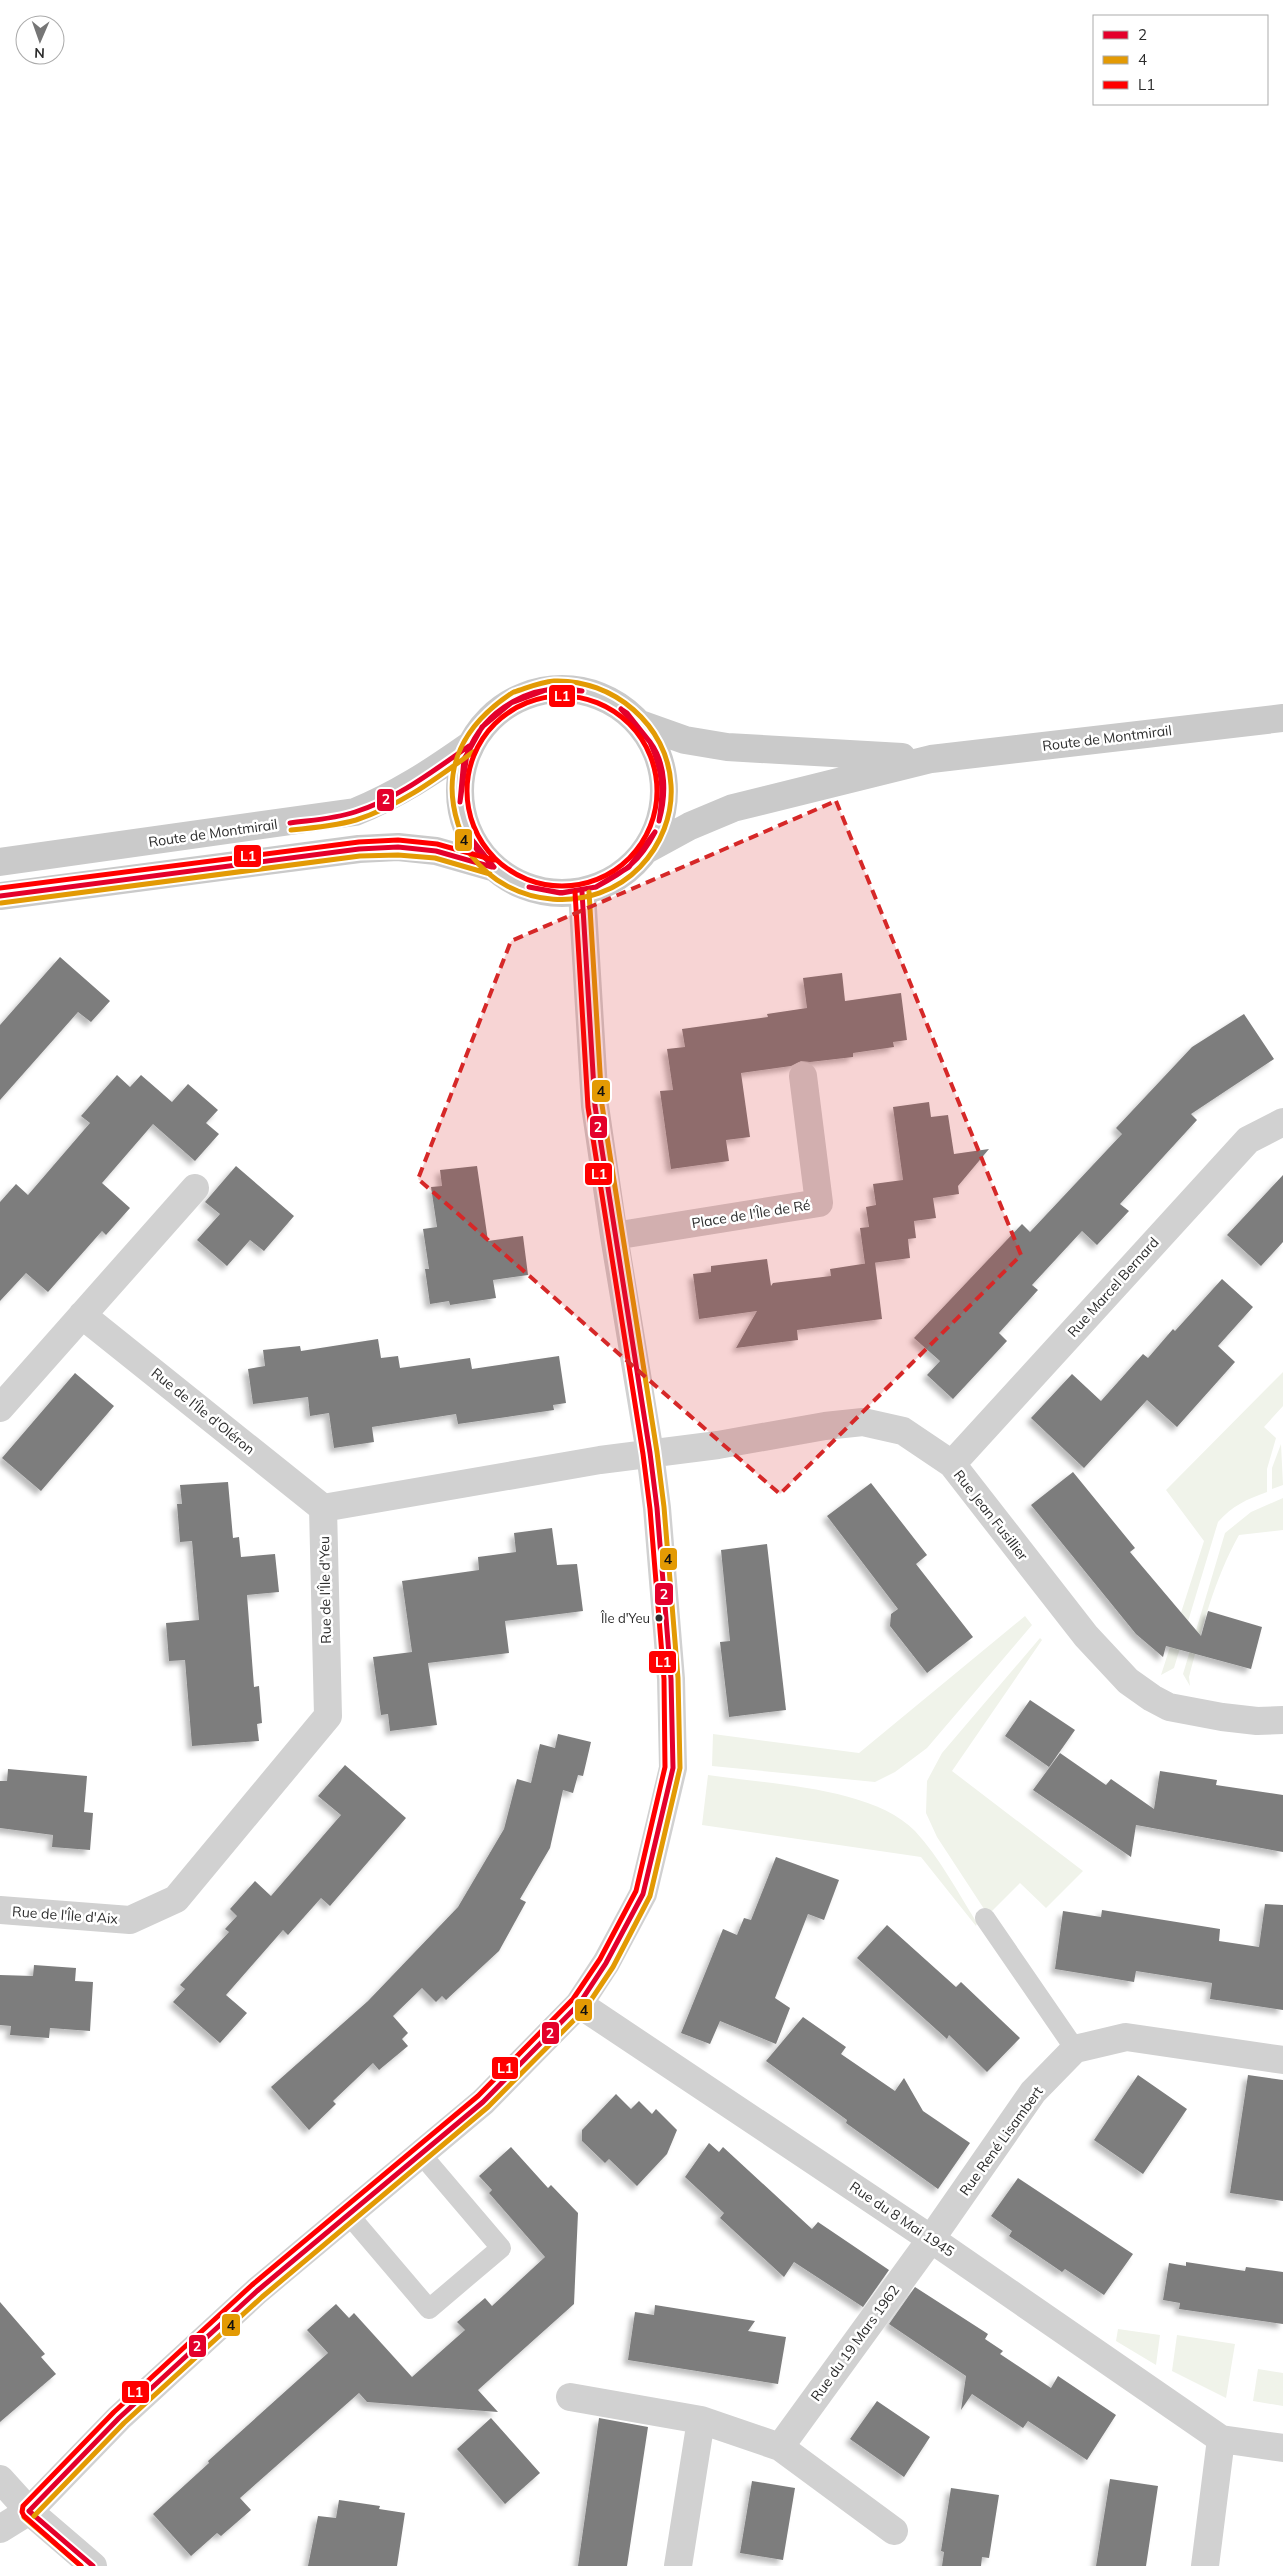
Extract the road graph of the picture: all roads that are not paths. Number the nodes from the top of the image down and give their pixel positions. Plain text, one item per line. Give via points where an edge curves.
1 (1283, 718) edge
2 (640, 724) junction
3 (469, 746) junction
4 (931, 759) junction
5 (646, 850) junction
6 (0, 862) edge
7 (492, 867) junction
8 (582, 892) junction
9 (0, 896) edge
10 (803, 1076) dead end
11 (1283, 1122) edge
12 (195, 1188) dead end
13 (614, 1236) junction
14 (82, 1314) junction
15 (0, 1408) edge
16 (650, 1453) junction
17 (952, 1464) junction
18 (323, 1508) junction
19 (1283, 1720) edge
20 (0, 1910) edge
21 (985, 1918) dead end
22 (130, 1920) joint
23 (579, 2004) junction
24 (1074, 2049) junction
25 (1283, 2060) edge
26 (421, 2154) junction
27 (349, 2215) junction
28 (931, 2239) junction
29 (570, 2397) dead end
30 (700, 2420) junction
31 (1221, 2439) junction
32 (780, 2447) junction
33 (1283, 2448) edge
34 (0, 2479) edge
35 (29, 2511) junction
36 (0, 2529) edge
37 (894, 2531) dead end
38 (93, 2566) edge
39 (678, 2566) edge
40 (1205, 2566) edge

1 - 4 main road, Route de Montmirail
2 - 3 main road via 614,702 582,690 548,689 516,699 488,719
2 - 4 main road, Route de Montmirail via 685,740 727,748
2 - 5 main road via 658,753 665,786 661,820
3 - 6 main road, Route de Montmirail via 398,793 355,812
3 - 7 main road via 459,778 460,812 472,842
4 - 5 main road, Route de Montmirail via 733,808
5 - 8 main road via 628,870 607,884
7 - 8 main road via 519,885 550,893
7 - 9 main road via 436,851 398,847 359,849
8 - 13 street via 595,1106
10 - 13 street, Place de l'Île de Ré via 819,1203
11 - 17 street, Rue Marcel Bernard via 1248,1140
12 - 14 street
13 - 16 street
14 - 15 street
14 - 18 street, Rue de l'Île d'Oléron
16 - 17 street, Rue Jean Fusillier via 863,1422 903,1432
16 - 18 street
16 - 23 street via 670,1669 674,1768 643,1894 606,1963
17 - 19 street, Rue Jean Fusillier via 1086,1636 1128,1681 1170,1707 1257,1721
18 - 22 street, Rue de l'Île d'Yeu via 328,1716 176,1899
20 - 22 street, Rue de l'Île d'Aix
21 - 24 lane
23 - 26 street via 483,2102
23 - 28 street, Rue du 8 Mai 1945
24 - 25 street via 1126,2037
24 - 28 street, Rue René Lisambert via 1034,2092
26 - 27 street
26 - 27 lane via 501,2248 429,2310
27 - 35 street via 257,2292 119,2418
28 - 31 street, Rue du 8 Mai 1945
28 - 32 street, Rue du 19 Mars 1962
29 - 30 street
30 - 32 street
30 - 39 street
31 - 33 street
31 - 40 street
32 - 37 street
34 - 35 street
35 - 36 street
35 - 38 street

